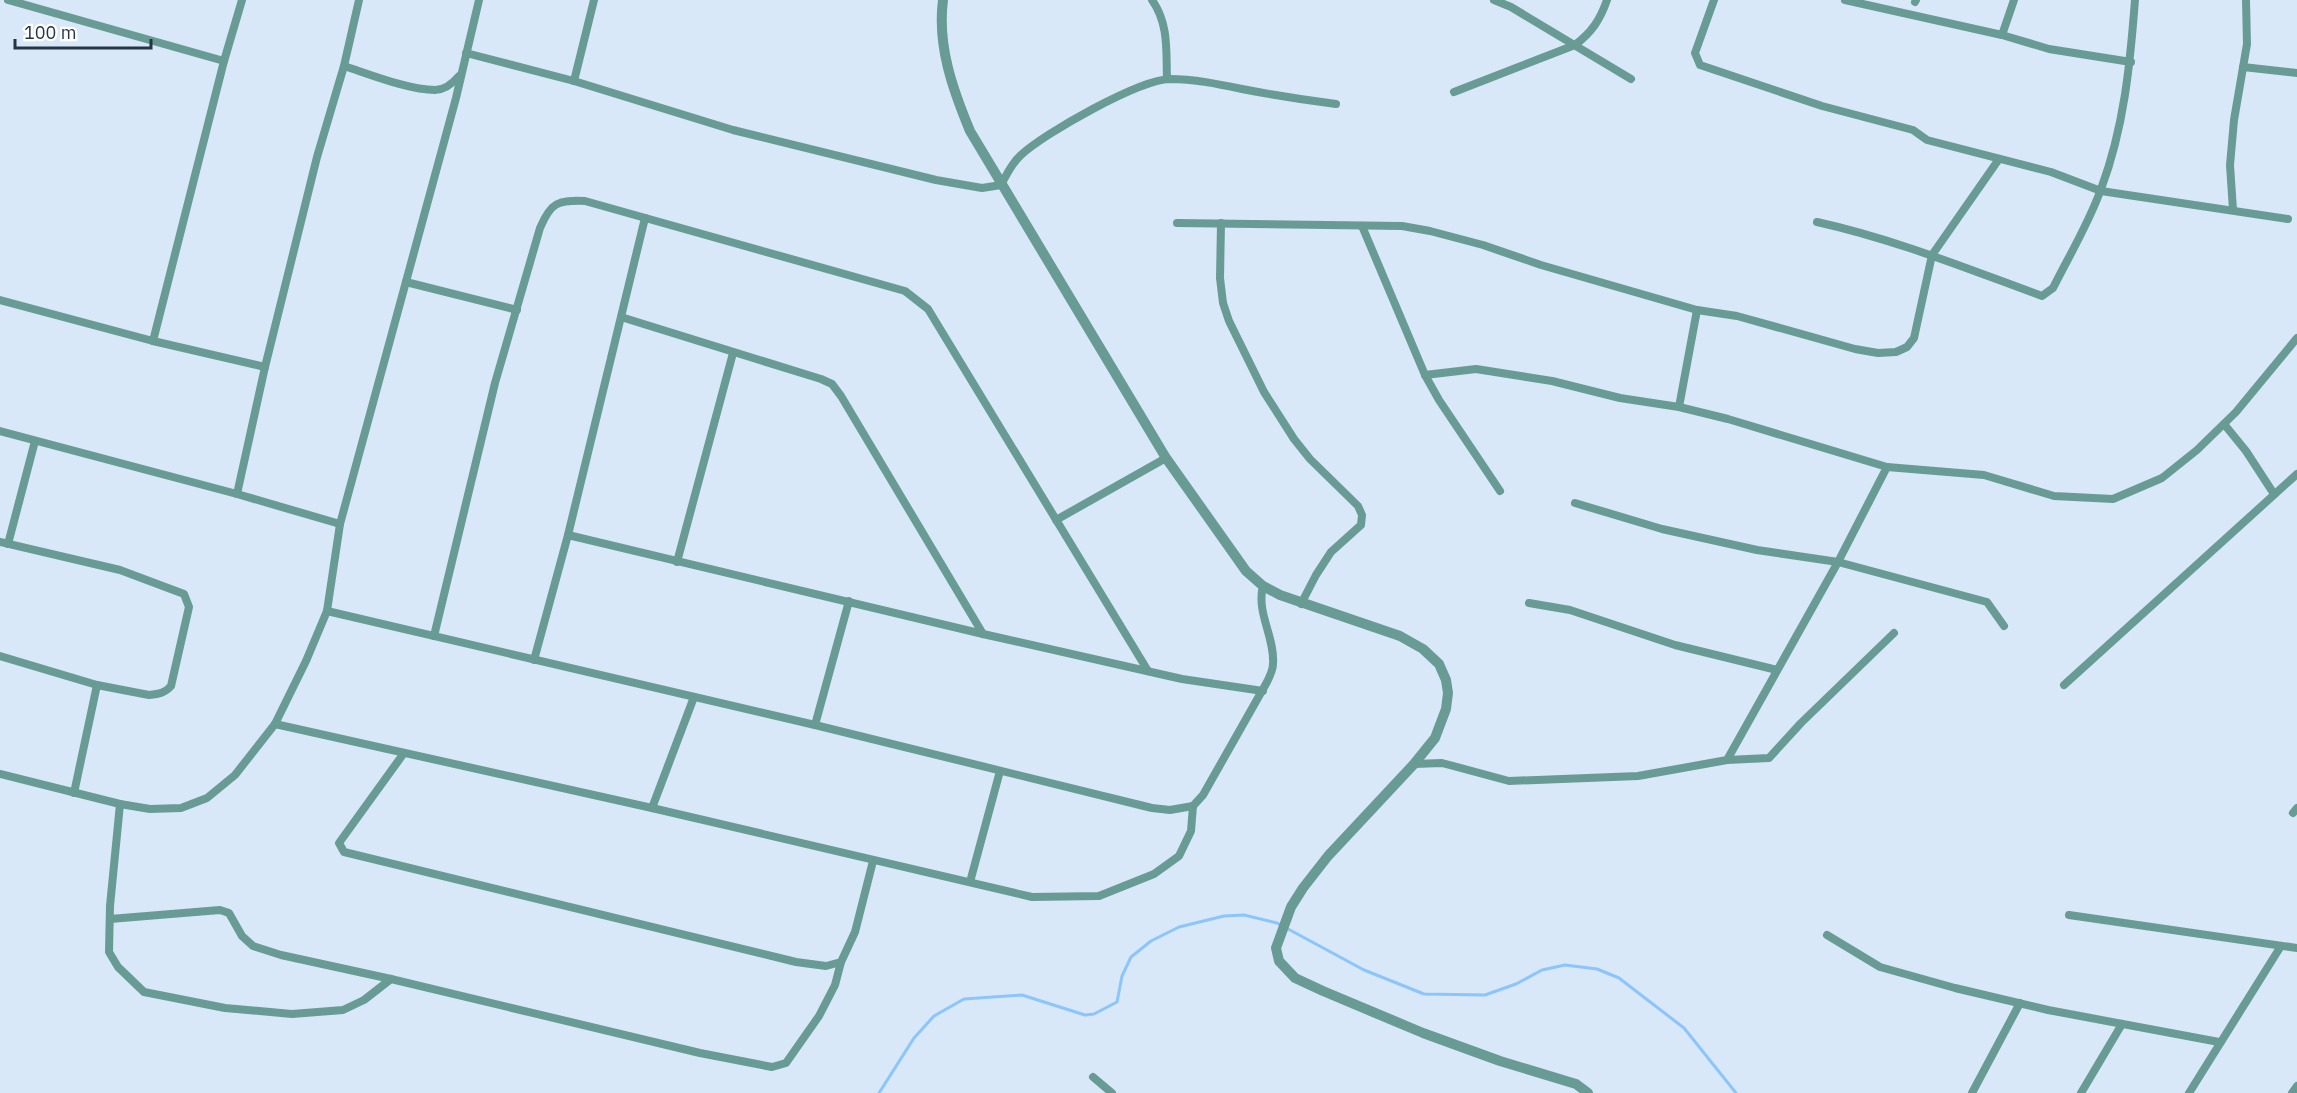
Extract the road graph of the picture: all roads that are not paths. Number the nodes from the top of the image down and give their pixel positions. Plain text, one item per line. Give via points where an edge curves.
1 (8, 0) edge
2 (242, 0) edge
3 (358, 0) edge
4 (479, 0) edge
5 (594, 0) edge
6 (943, 0) edge
7 (1152, 0) edge
8 (1494, 0) edge
9 (1607, 0) edge
10 (1713, 0) edge
11 (1845, 0) edge
12 (2014, 0) edge
13 (2135, 0) edge
14 (2246, 0) edge
15 (2002, 36) junction
16 (1575, 45) junction
17 (466, 53) junction
18 (224, 60) junction
19 (2131, 62) junction
20 (344, 66) junction
21 (2243, 67) junction
22 (2297, 73) edge
23 (460, 75) junction
24 (1167, 79) junction
25 (1631, 79) dead end
26 (574, 81) junction
27 (1454, 92) dead end
28 (1336, 104) dead end
29 (1999, 159) junction
30 (1001, 185) junction
31 (2101, 191) junction
32 (2233, 210) junction
33 (645, 218) junction
34 (2288, 219) dead end
35 (1817, 222) dead end
36 (1177, 223) dead end
37 (1221, 224) junction
38 (1362, 226) junction
39 (1932, 255) junction
40 (406, 282) junction
41 (0, 300) edge
42 (517, 310) junction
43 (1697, 310) junction
44 (621, 317) junction
45 (2297, 338) edge
46 (153, 341) junction
47 (733, 352) junction
48 (265, 367) junction
49 (1425, 375) junction
50 (1679, 407) junction
51 (2224, 424) junction
52 (0, 431) edge
53 (35, 441) junction
54 (1166, 458) junction
55 (1887, 467) junction
56 (2297, 474) edge
57 (1500, 491) dead end
58 (237, 494) junction
59 (2274, 494) junction
60 (1575, 503) dead end
61 (1056, 520) junction
62 (340, 524) junction
63 (568, 535) junction
64 (4, 543) edge
65 (677, 562) junction
66 (1838, 562) junction
67 (1263, 586) junction
68 (849, 601) junction
69 (1529, 603) dead end
70 (1302, 604) junction
71 (327, 611) junction
72 (2004, 626) dead end
73 (1894, 633) dead end
74 (983, 634) junction
75 (434, 636) junction
76 (0, 656) edge
77 (534, 660) junction
78 (1777, 670) junction
79 (1148, 671) junction
80 (97, 685) junction
81 (2064, 685) dead end
82 (1263, 691) junction
83 (694, 697) junction
84 (275, 724) junction
85 (815, 725) junction
86 (404, 753) junction
87 (1727, 760) junction
88 (1414, 764) junction
89 (1000, 771) junction
90 (0, 774) edge
91 (74, 793) junction
92 (120, 804) junction
93 (1193, 806) junction
94 (652, 808) junction
95 (873, 861) junction
96 (970, 882) junction
97 (2069, 915) dead end
98 (110, 919) junction
99 (1827, 935) dead end
100 (2282, 946) junction
101 (2297, 948) edge
102 (841, 962) junction
103 (391, 979) junction
104 (2020, 1003) junction
105 (2122, 1023) junction
106 (2219, 1042) junction
107 (1093, 1077) dead end
108 (2297, 1086) edge
109 (1112, 1093) edge
110 (1588, 1093) edge
111 (1972, 1093) edge
112 (2080, 1093) edge
113 (2189, 1093) edge
114 (2292, 1093) edge

1 - 18 street
2 - 18 street
3 - 20 street
4 - 17 street
5 - 26 street
6 - 30 street via 944,49 953,90 970,131
7 - 24 street via 1166,31
8 - 16 street
9 - 16 street via 1589,35
10 - 29 street via 1695,53 1700,65 1822,106 1912,130 1927,140
11 - 15 street
12 - 15 street
13 - 19 street
14 - 21 street
15 - 19 street via 2049,49
16 - 25 street
16 - 27 street
17 - 23 street
17 - 26 street
18 - 46 street
19 - 31 street via 2122,119
20 - 23 street via 436,90 453,83
20 - 48 street via 317,157
21 - 22 street
21 - 32 street via 2230,165
23 - 40 street
24 - 28 street
24 - 30 street via 1151,82 1058,128 1010,165
26 - 30 street via 733,130 913,174 982,188
29 - 31 street via 2051,172
29 - 39 street
30 - 54 street
31 - 32 street
31 - 39 street via 2053,288 2042,296
32 - 34 street
33 - 42 street via 585,201 561,200 547,211 540,228
33 - 44 street
33 - 61 street via 905,291 914,297 928,309
35 - 39 street
36 - 37 street
37 - 38 street
37 - 70 street via 1220,278 1229,321 1264,392 1294,439 1362,514 1361,525 1331,552
38 - 43 street via 1430,231
38 - 49 street
39 - 43 street via 1914,338 1896,352 1855,349 1737,316
40 - 42 street
40 - 62 street
41 - 46 street
42 - 75 street via 495,383
43 - 50 street
44 - 47 street
44 - 63 street
45 - 51 street
46 - 48 street
47 - 65 street
47 - 74 street via 832,384
48 - 58 street
49 - 50 street via 1476,369
49 - 57 street
50 - 55 street
51 - 55 street via 2162,478 2113,499 2054,496 1984,475
51 - 59 street
52 - 53 street
53 - 58 street
53 - 64 street
54 - 61 street
54 - 67 street via 1224,543
55 - 66 street
56 - 59 street
58 - 62 street
59 - 81 street
60 - 66 street via 1662,529 1757,550
61 - 79 street
62 - 71 street
63 - 65 street
63 - 77 street
64 - 80 street via 120,570 184,594 188,600 171,686 166,692 149,695
65 - 68 street
66 - 72 street via 1987,602
66 - 78 street
67 - 70 street
67 - 82 street via 1260,597 1273,666
68 - 74 street
68 - 85 street
69 - 78 street via 1570,610 1674,645
70 - 88 street via 1400,636 1439,664 1447,687 1446,709 1435,738
71 - 75 street
71 - 84 street
73 - 87 street via 1768,758
74 - 79 street
75 - 77 street
76 - 80 street
77 - 83 street
78 - 87 street
79 - 82 street
80 - 91 street
82 - 93 street
83 - 85 street
83 - 94 street
84 - 86 street
84 - 92 street via 234,775 207,798 181,808 150,809
85 - 89 street
86 - 94 street
86 - 102 street via 339,843 344,852 796,962 826,966
87 - 88 street via 1638,776 1509,781 1442,763
88 - 110 street via 1303,888 1291,907 1276,948 1279,961 1295,978 1323,991 1423,1033 1576,1084
89 - 93 street via 1152,808
89 - 96 street
90 - 91 street
91 - 92 street
92 - 98 street
93 - 96 street via 1191,831 1179,856 1154,874 1099,896 1032,897
94 - 95 street
95 - 96 street
95 - 102 street via 855,932
97 - 100 street
98 - 103 street via 220,910 229,913 242,936 253,946
98 - 103 street via 109,952 118,968 144,992 225,1008 292,1014 343,1010
99 - 104 street via 1880,967
100 - 101 street
100 - 106 street
102 - 103 street via 835,985 819,1016 786,1064 772,1067
104 - 105 street
104 - 111 street
105 - 106 street
105 - 112 street
106 - 113 street
107 - 109 street
108 - 114 street

